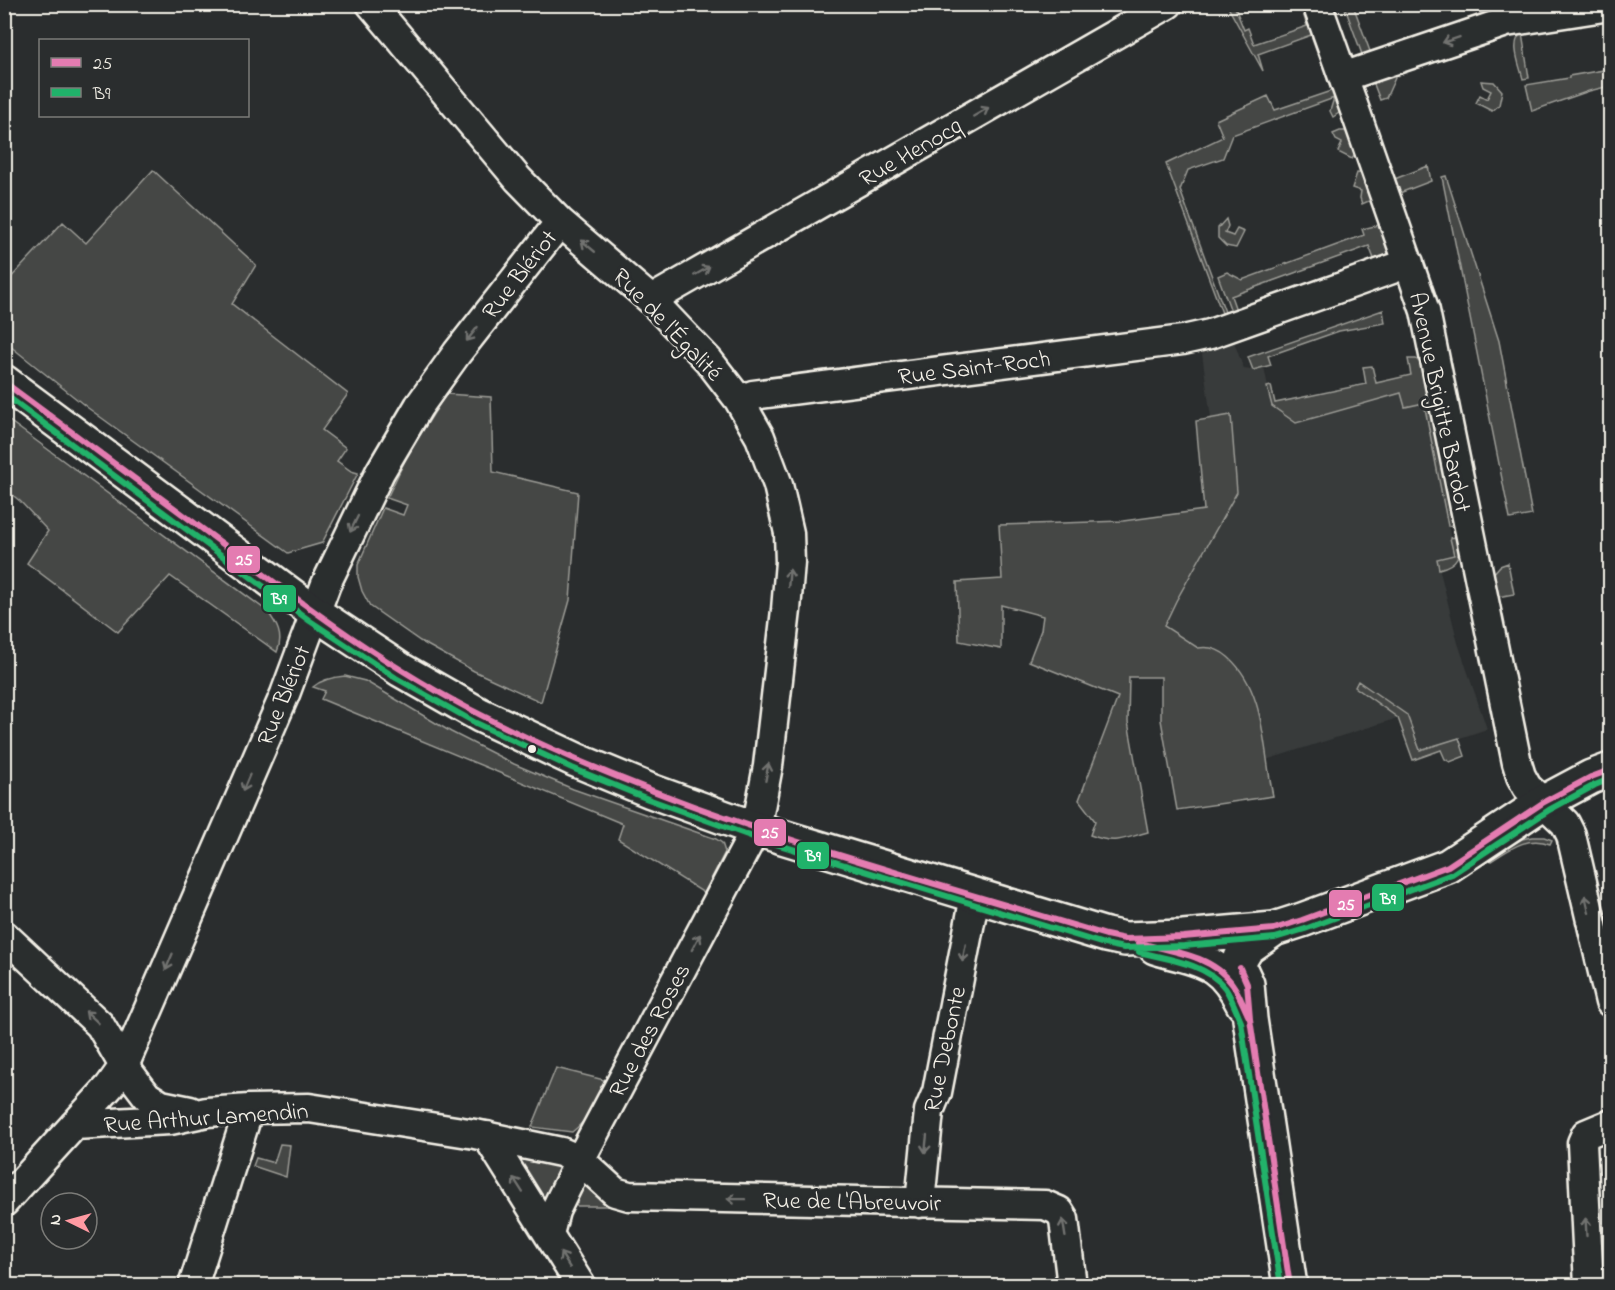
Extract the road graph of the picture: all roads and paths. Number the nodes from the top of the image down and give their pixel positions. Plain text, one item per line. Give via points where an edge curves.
1 (371, 4) edge
2 (1168, 4) edge
3 (1317, 4) edge
4 (1611, 6) edge
5 (1343, 77) junction
6 (560, 222) junction
7 (1409, 263) junction
8 (651, 300) junction
9 (4, 382) edge
10 (739, 400) junction
11 (315, 612) junction
12 (1611, 770) edge
13 (1544, 802) junction
14 (756, 829) junction
15 (975, 896) junction
16 (1274, 928) junction
17 (4, 935) edge
18 (1125, 939) junction
19 (1611, 1002) edge
20 (1250, 1019) junction
21 (124, 1066) junction
22 (249, 1109) junction
23 (207, 1112) junction
24 (1611, 1124) edge
25 (74, 1125) junction
26 (487, 1136) junction
27 (580, 1160) junction
28 (4, 1202) edge
29 (920, 1203) junction
30 (549, 1234) junction
31 (193, 1286) edge
32 (581, 1286) edge
33 (1072, 1286) edge
34 (1290, 1286) edge
35 (1589, 1286) edge

1 - 6 street, Rue de l'Égalité via 518,179
8 -> 2 street, Rue Henocq
3 - 5 street, Avenue Brigitte Bardot
4 -> 5 street via 1506,22
5 - 7 street, Avenue Brigitte Bardot
8 -> 6 street, Rue de l'Égalité
6 -> 11 street, Rue Blériot via 419,406 380,472
7 - 10 street, Rue Saint-Roch via 1210,334 1183,340 753,395
7 - 13 street, Avenue Brigitte Bardot via 1425,311 1513,750 1527,787
8 - 10 street, Rue de l'Égalité via 709,361
9 - 11 main road
14 -> 10 street, Rue de l'Égalité via 768,766 790,552 778,485 760,437
11 - 14 main road via 401,670 480,715 576,760
11 -> 21 street, Rue Blériot via 285,694
12 - 13 main road
13 - 16 main road via 1448,866
19 -> 13 street, Avenue Brigitte Bardot via 1571,835
14 - 15 main road
27 -> 14 street, Rue des Roses
15 - 18 main road
15 -> 29 street, Rue Debonte via 937,1092 929,1111
16 - 18 main road
16 - 20 main road via 1247,948 1241,958 1239,967 1247,984
21 -> 17 street via 100,1025
18 - 20 main road via 1221,970 1233,984
20 - 34 main road
21 - 23 street via 147,1096 161,1105
21 - 25 street, Rue Blériot
22 - 23 street, Rue Arthur Lamendin
22 - 26 street, Rue Arthur Lamendin via 309,1107
22 - 31 street
23 - 25 street, Rue Arthur Lamendin via 170,1120
35 -> 24 street via 1582,1143 1587,1134
25 - 28 street, Rue Arthur Lamendin
26 - 27 street, Rue Arthur Lamendin
30 -> 26 street
29 -> 27 street, Rue de L'Abreuvoir via 629,1196 615,1192
27 - 30 street, Rue des Roses via 555,1211
33 -> 29 street, Rue de L'Abreuvoir via 1064,1219 1052,1207
32 -> 30 street

